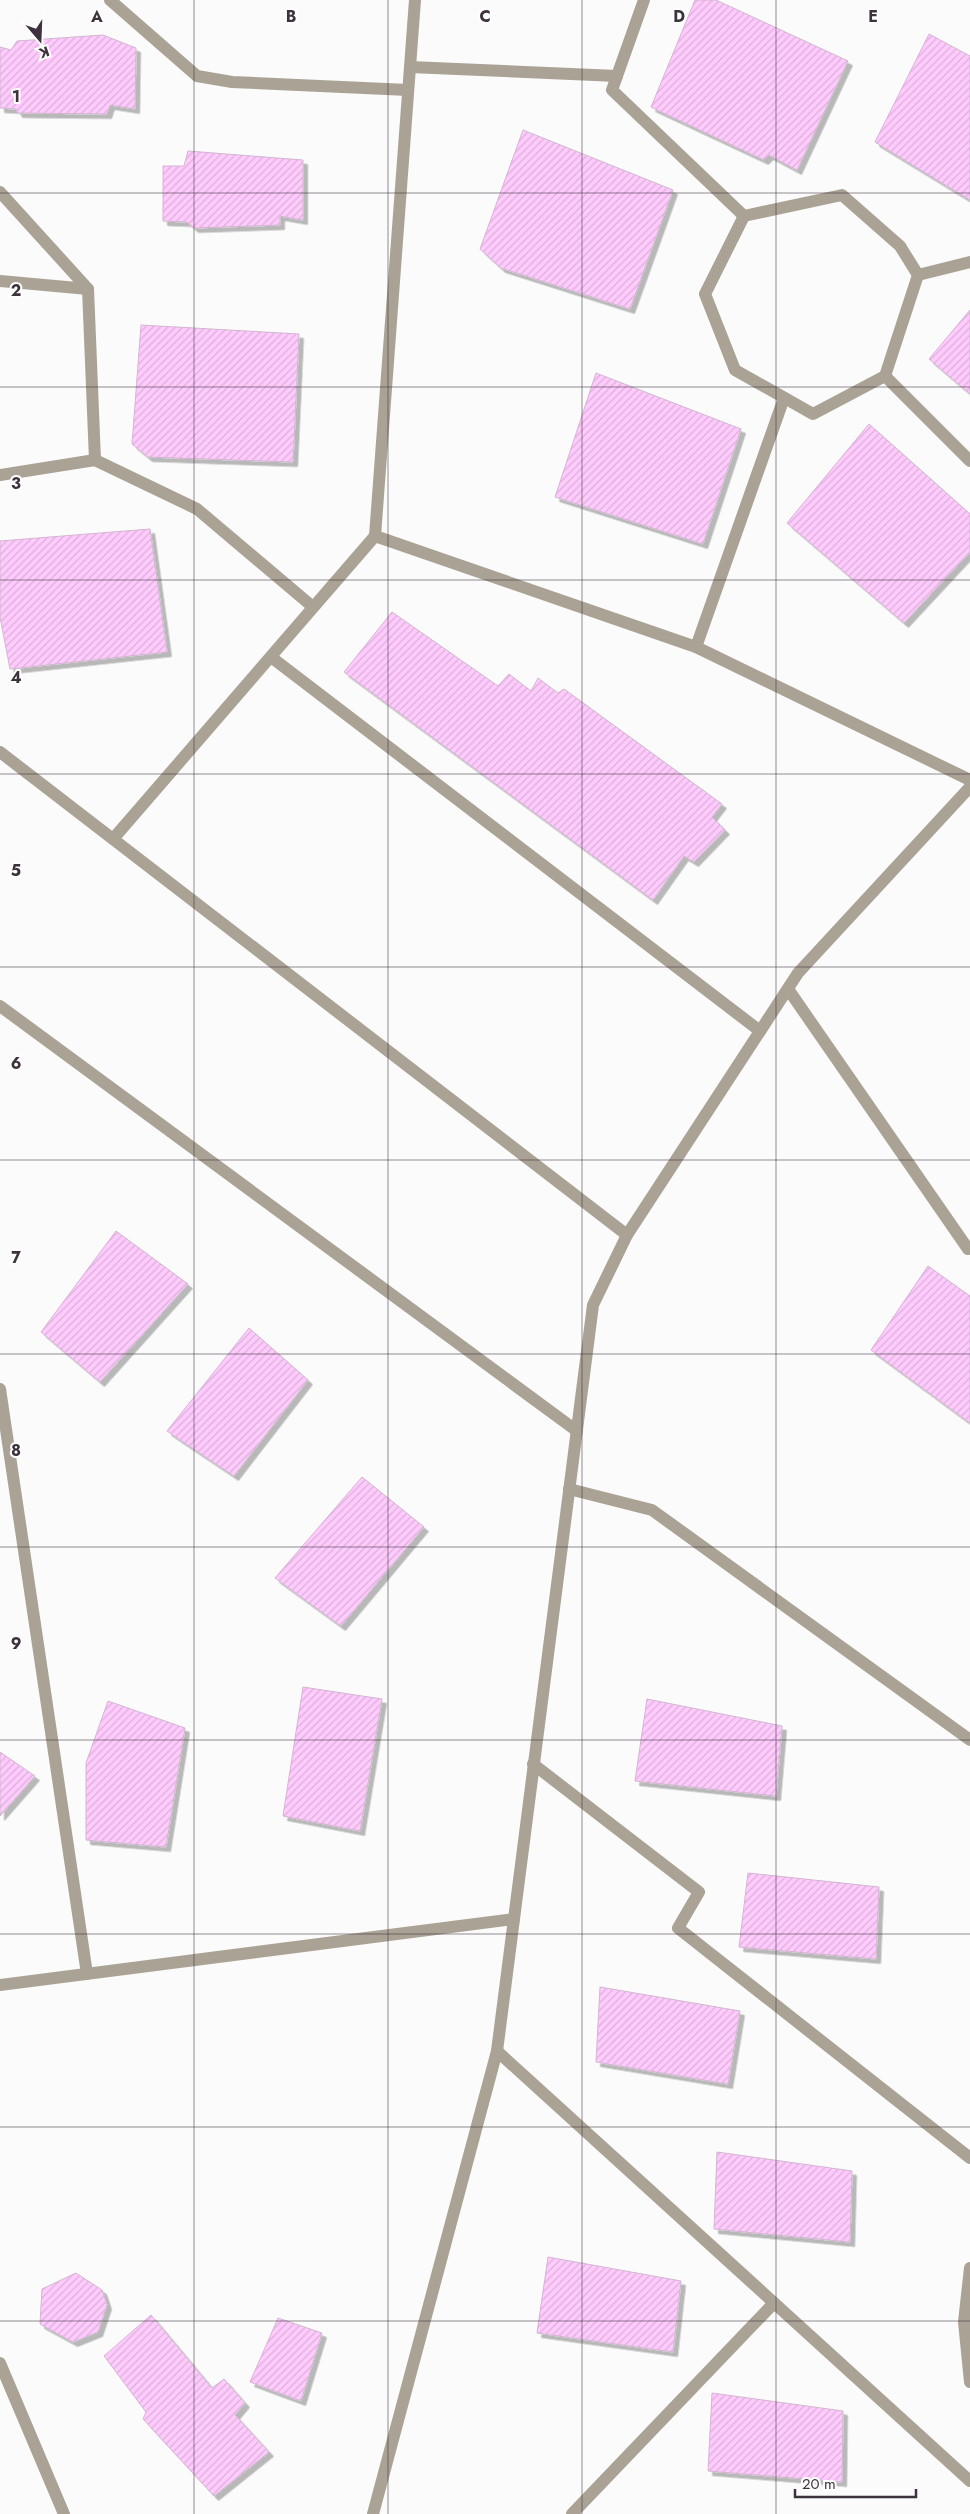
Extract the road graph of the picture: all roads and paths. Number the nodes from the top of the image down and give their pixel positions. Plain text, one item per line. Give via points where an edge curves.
1 (110, 0) edge
2 (415, 0) edge
3 (644, 0) edge
4 (410, 67) junction
5 (617, 76) junction
6 (408, 90) junction
7 (0, 192) edge
8 (744, 216) junction
9 (970, 262) edge
10 (918, 274) junction
11 (0, 281) edge
12 (88, 288) junction
13 (885, 376) junction
14 (784, 398) junction
15 (95, 460) junction
16 (970, 461) edge
17 (0, 474) edge
18 (375, 536) junction
19 (313, 607) junction
20 (696, 648) junction
21 (271, 657) junction
22 (0, 752) edge
23 (970, 780) edge
24 (970, 786) edge
25 (113, 839) junction
26 (788, 989) junction
27 (0, 1006) edge
28 (760, 1031) junction
29 (627, 1235) junction
30 (968, 1249) dead end
31 (0, 1389) edge
32 (577, 1431) junction
33 (569, 1489) junction
34 (970, 1740) edge
35 (533, 1764) junction
36 (514, 1919) junction
37 (87, 1974) junction
38 (0, 1985) edge
39 (496, 2051) junction
40 (970, 2158) edge
41 (970, 2268) edge
42 (774, 2303) junction
43 (0, 2363) edge
44 (970, 2382) edge
45 (970, 2482) edge
46 (64, 2514) edge
47 (373, 2514) edge
48 (572, 2514) edge

1 - 6 street via 198,76 232,82
2 - 4 street
3 - 5 street
4 - 5 street
4 - 6 street
5 - 8 street via 612,90
6 - 18 street
7 - 12 street
8 - 10 street via 842,196 900,246
8 - 14 street via 705,294 735,370
9 - 10 street
10 - 13 street
11 - 12 street
12 - 15 street
13 - 14 street via 814,414
13 - 16 street
14 - 20 street
15 - 17 street
15 - 19 street via 197,509
18 - 19 street
18 - 20 street
19 - 21 street
20 - 23 street
21 - 25 street
21 - 28 street
22 - 25 street
24 - 26 street via 798,973
25 - 29 street
26 - 28 street
26 - 30 street
27 - 32 street
28 - 29 street
29 - 32 street via 593,1305
31 - 37 street
32 - 33 street
33 - 34 street via 652,1510
33 - 35 street
35 - 36 street
35 - 40 street via 699,1892 678,1928
36 - 37 street
36 - 39 street
37 - 38 street
39 - 42 street
39 - 47 street
41 - 44 street via 964,2322
42 - 45 street
42 - 48 street
43 - 46 street

